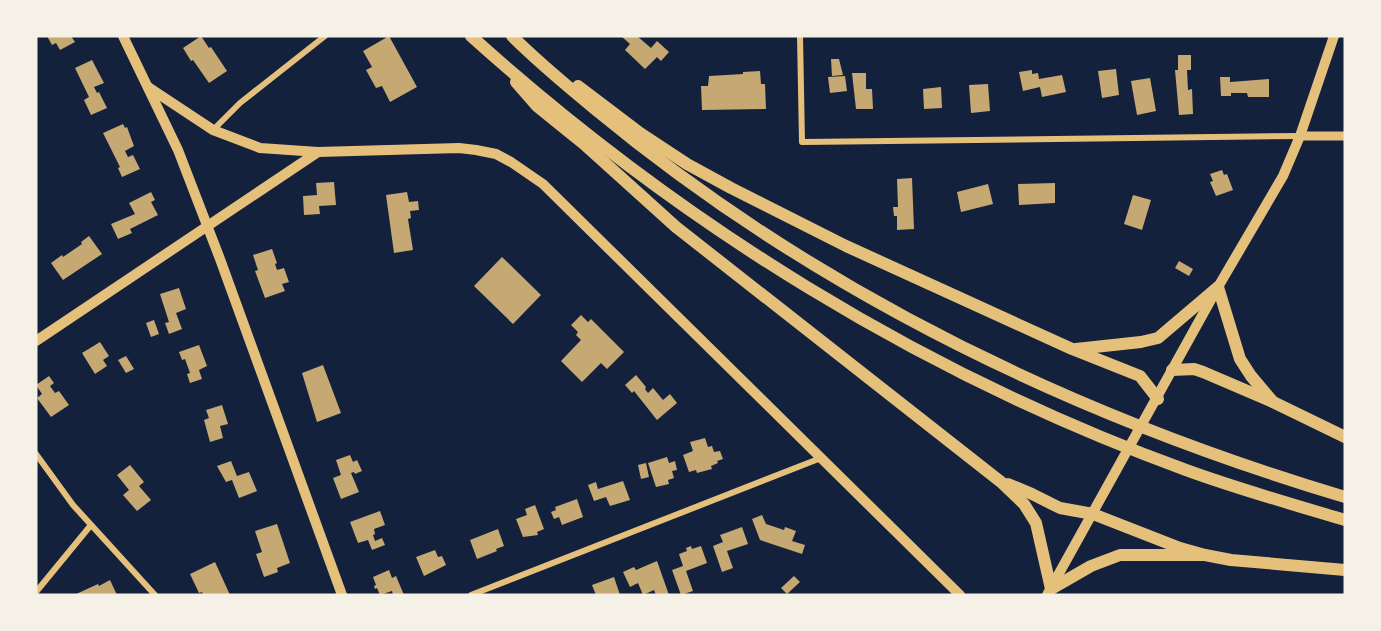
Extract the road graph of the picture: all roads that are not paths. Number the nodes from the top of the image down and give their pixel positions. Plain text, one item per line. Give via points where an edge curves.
1 (123, 36) edge
2 (325, 36) edge
3 (471, 36) edge
4 (512, 36) edge
5 (517, 36) edge
6 (800, 36) edge
7 (1335, 36) edge
8 (489, 52) junction
9 (148, 87) junction
10 (213, 130) junction
11 (1300, 136) junction
12 (1345, 136) edge
13 (318, 152) junction
14 (206, 225) junction
15 (1218, 287) junction
16 (36, 341) edge
17 (1072, 350) junction
18 (1172, 370) junction
19 (1158, 399) junction
20 (1273, 402) junction
21 (1345, 437) edge
22 (36, 454) edge
23 (821, 458) junction
24 (1001, 482) junction
25 (1345, 497) edge
26 (1093, 514) junction
27 (1345, 520) edge
28 (92, 525) junction
29 (1205, 555) junction
30 (1345, 570) edge
31 (36, 592) edge
32 (1049, 592) edge
33 (155, 595) edge
34 (342, 595) edge
35 (471, 595) edge
36 (960, 595) edge

1 - 9 main road
2 - 10 street via 240,103
3 - 8 highway
4 - 25 highway via 570,89 693,186 855,291 937,336 1083,404 1284,479
5 - 17 highway via 640,133 687,164 846,246
6 - 11 street via 802,142
7 - 11 main road
8 - 24 highway via 537,106 676,228
8 - 27 highway via 593,138 746,249 916,350 1076,426 1184,469
9 - 10 main road
9 - 14 main road via 178,150
10 - 13 main road via 260,148
11 - 12 street
11 - 15 main road via 1283,176
13 - 14 main road
13 - 23 main road via 459,148 496,154 527,172
14 - 16 main road
14 - 34 main road
15 - 17 highway via 1158,338
15 - 18 main road
15 - 20 highway via 1240,359
17 - 19 highway via 1140,376
18 - 19 main road
18 - 20 highway via 1194,369
19 - 26 main road
20 - 21 highway
22 - 28 street
23 - 35 street
23 - 36 main road
24 - 26 highway via 1060,508
24 - 32 highway via 1024,504 1036,523
26 - 29 highway
26 - 32 main road
28 - 31 street
28 - 33 street
29 - 30 highway
29 - 32 highway via 1120,555 1091,566

